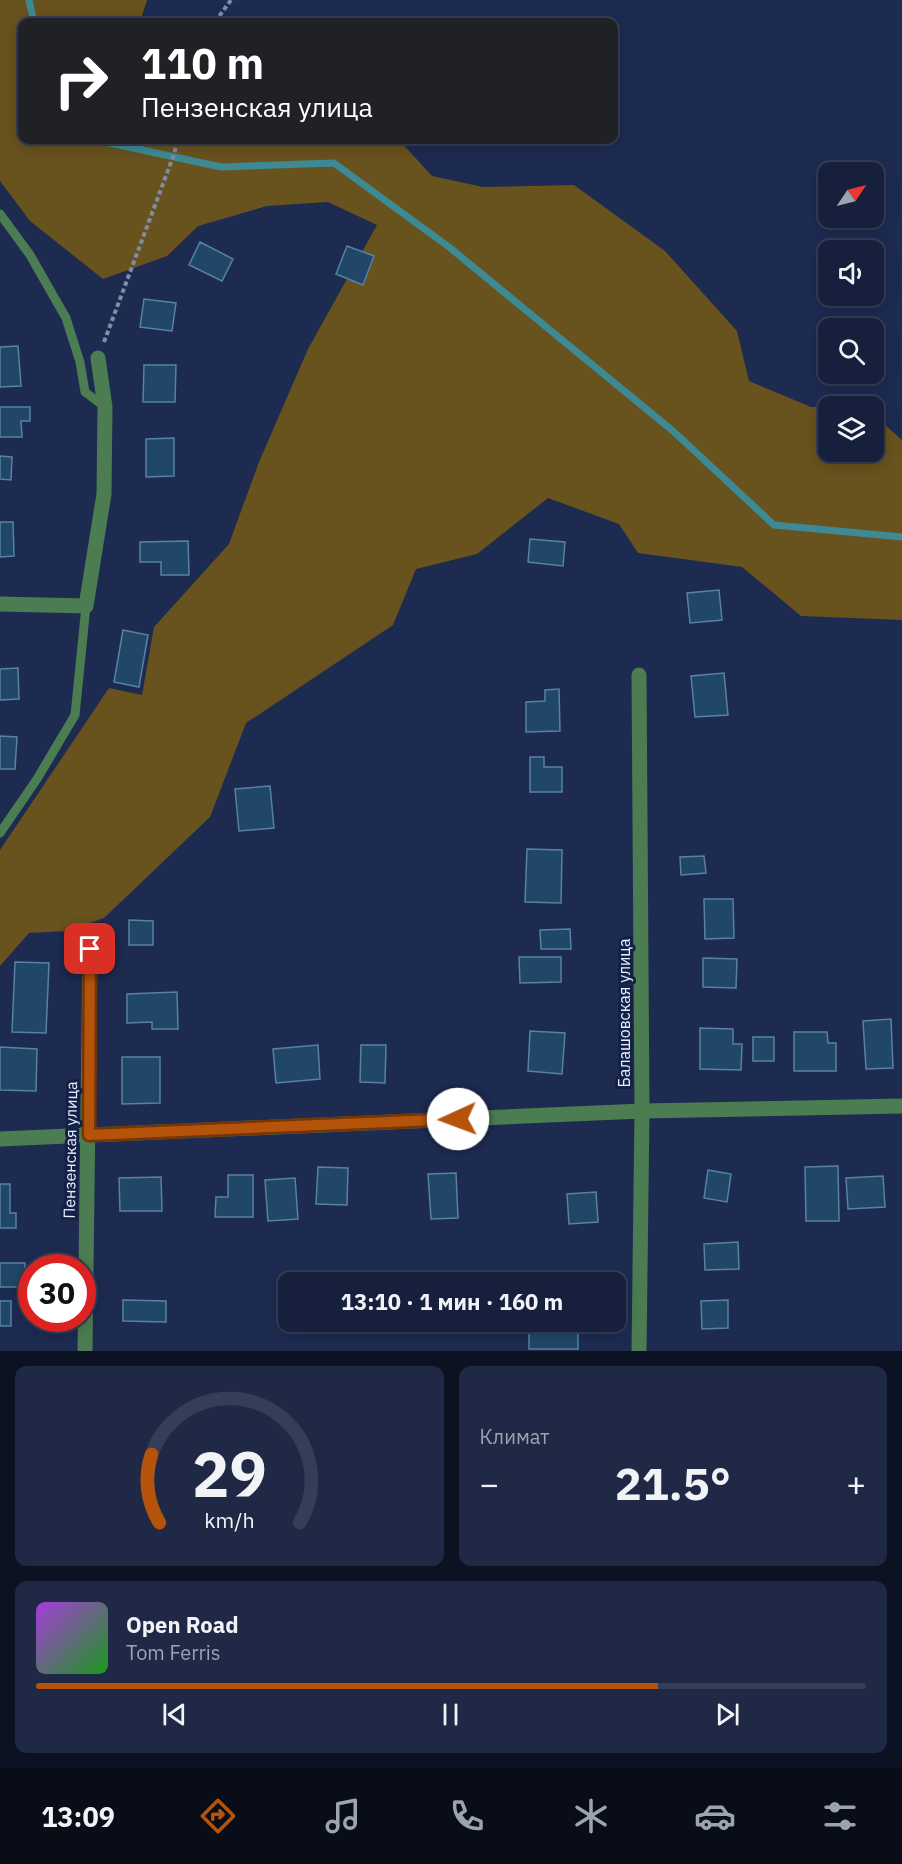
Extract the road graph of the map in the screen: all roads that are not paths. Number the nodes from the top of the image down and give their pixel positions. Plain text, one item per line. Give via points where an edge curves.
1 (0, 214) edge
2 (98, 358) road end
3 (105, 407) junction
4 (0, 604) edge
5 (86, 606) junction
6 (639, 675) dead end
7 (0, 833) edge
8 (90, 949) dead end
9 (902, 1106) edge
10 (642, 1111) junction
11 (89, 1135) junction
12 (0, 1139) edge
13 (85, 1351) edge
14 (639, 1351) edge

1 - 3 lane via 30,255 66,318 85,392
2 - 3 street
3 - 5 street via 104,494
4 - 5 street
5 - 7 lane via 75,715
6 - 10 street, Балашовская улица
8 - 11 street, Пензенская улица
9 - 10 street
10 - 11 street
10 - 14 street, Балашовская улица
11 - 12 street
11 - 13 street, Пензенская улица

